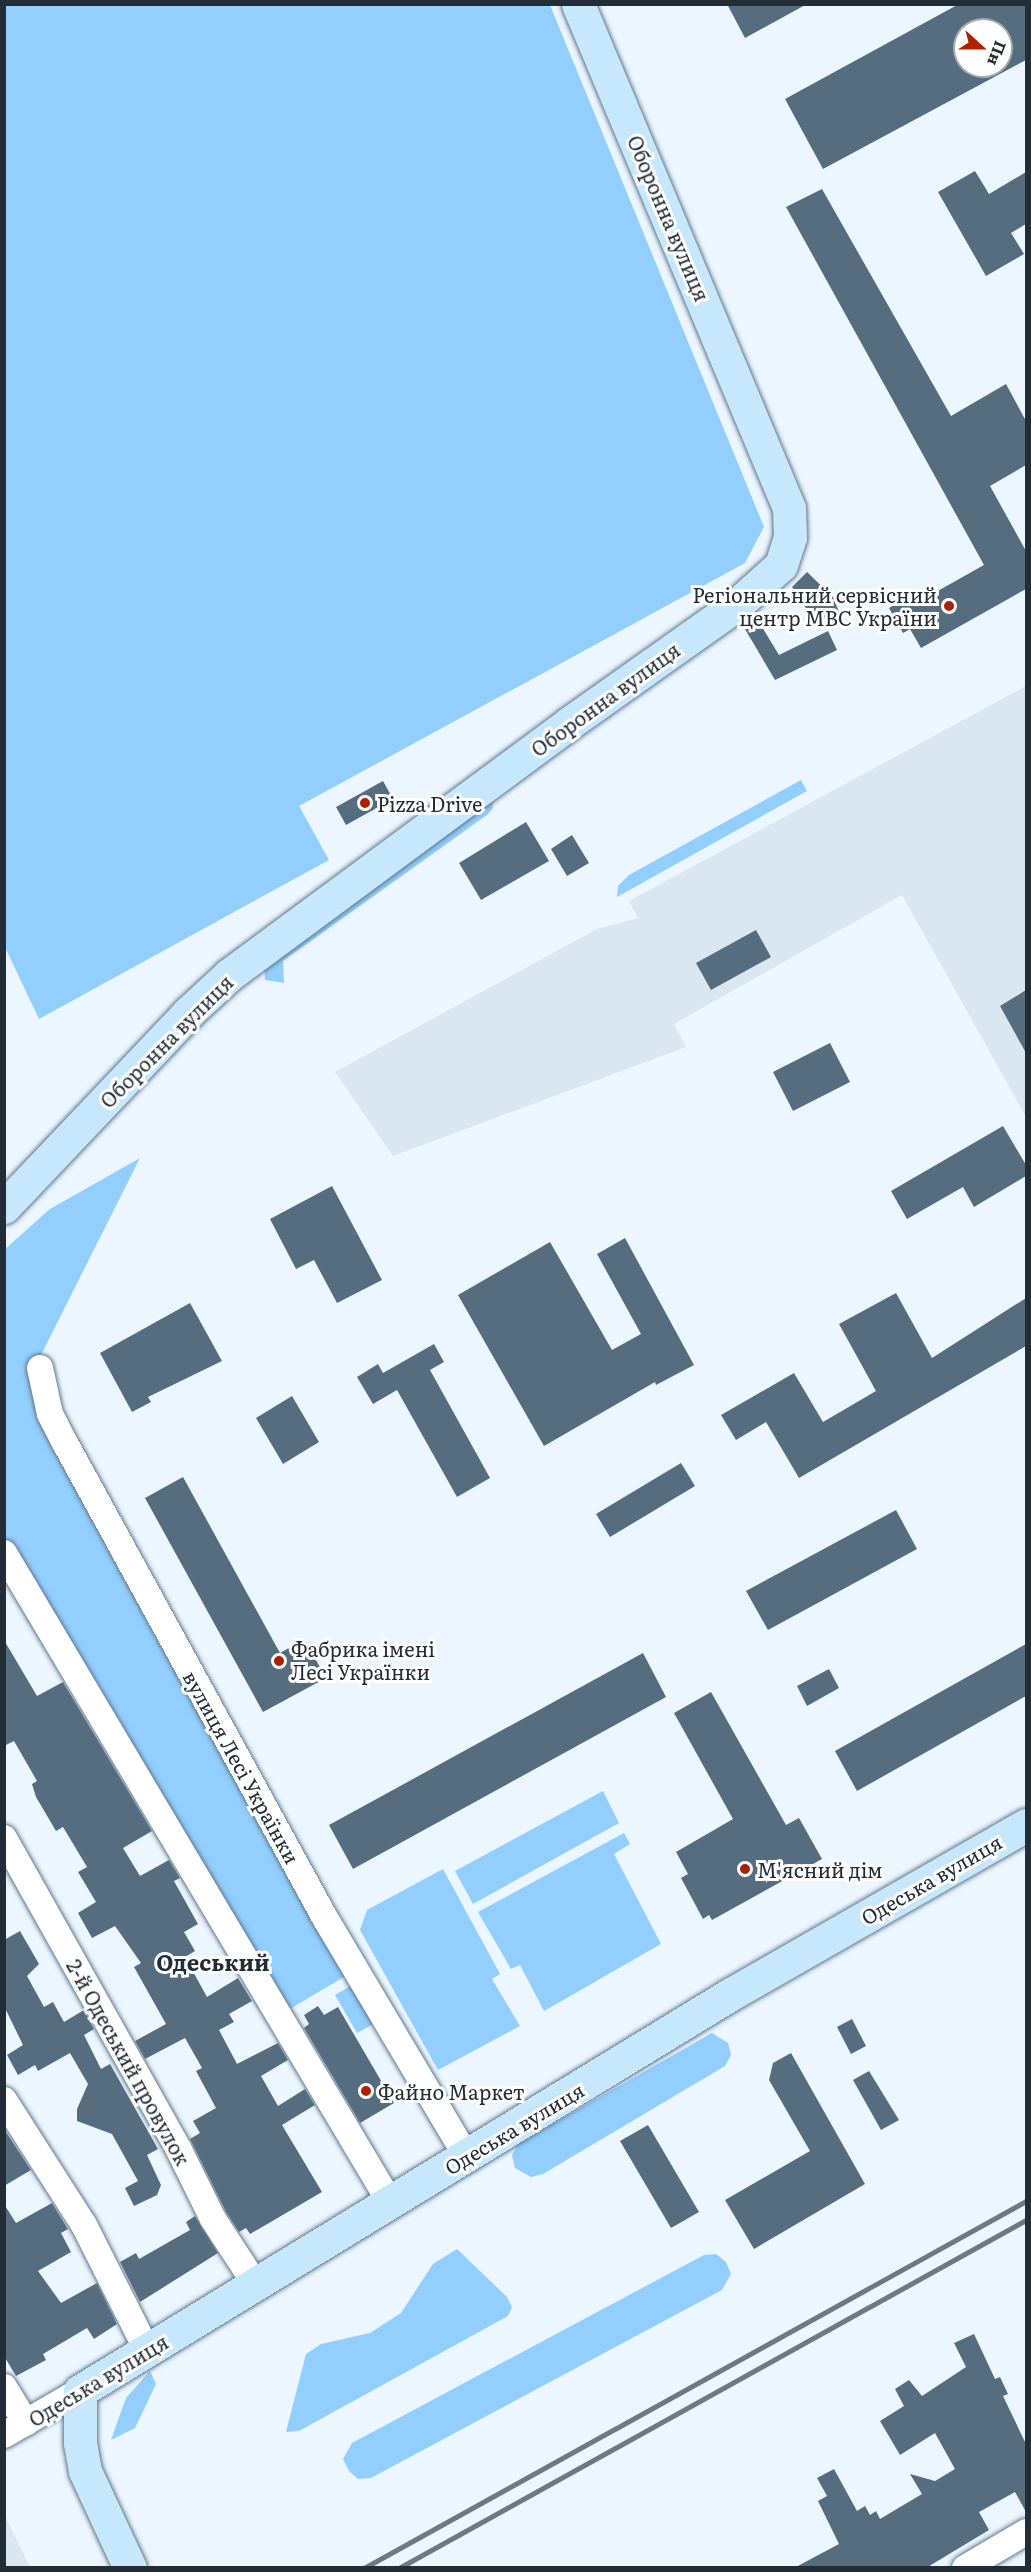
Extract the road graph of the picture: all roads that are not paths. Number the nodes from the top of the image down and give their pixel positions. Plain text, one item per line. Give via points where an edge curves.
1 (578, 4) edge
2 (4, 1207) edge
3 (40, 1368) dead end
4 (4, 1553) edge
5 (1026, 1826) edge
6 (4, 1838) edge
7 (4, 2100) edge
8 (467, 2157) junction
9 (391, 2204) junction
10 (256, 2285) junction
11 (147, 2350) junction
12 (4, 2387) edge
13 (80, 2391) junction
14 (15, 2429) edge
15 (1026, 2532) edge
16 (130, 2568) edge
17 (965, 2568) edge

1 - 2 street, Оборонна вулиця via 789,508 790,537 781,565 741,602 568,724 229,975
3 - 8 street, вулиця Лесі Українки via 50,1414 65,1443 320,1908
4 - 9 street
5 - 8 street, Одеська вулиця via 732,1994
6 - 10 street, 2-й Одеський провулок via 179,2150 213,2219
7 - 11 street via 84,2226
8 - 9 street, Одеська вулиця
9 - 10 street, Одеська вулиця
10 - 11 street, Одеська вулиця
11 - 13 street, Одеська вулиця
12 - 14 street
13 - 14 street, Одеська вулиця
13 - 16 street via 80,2443 85,2471
15 - 17 street

